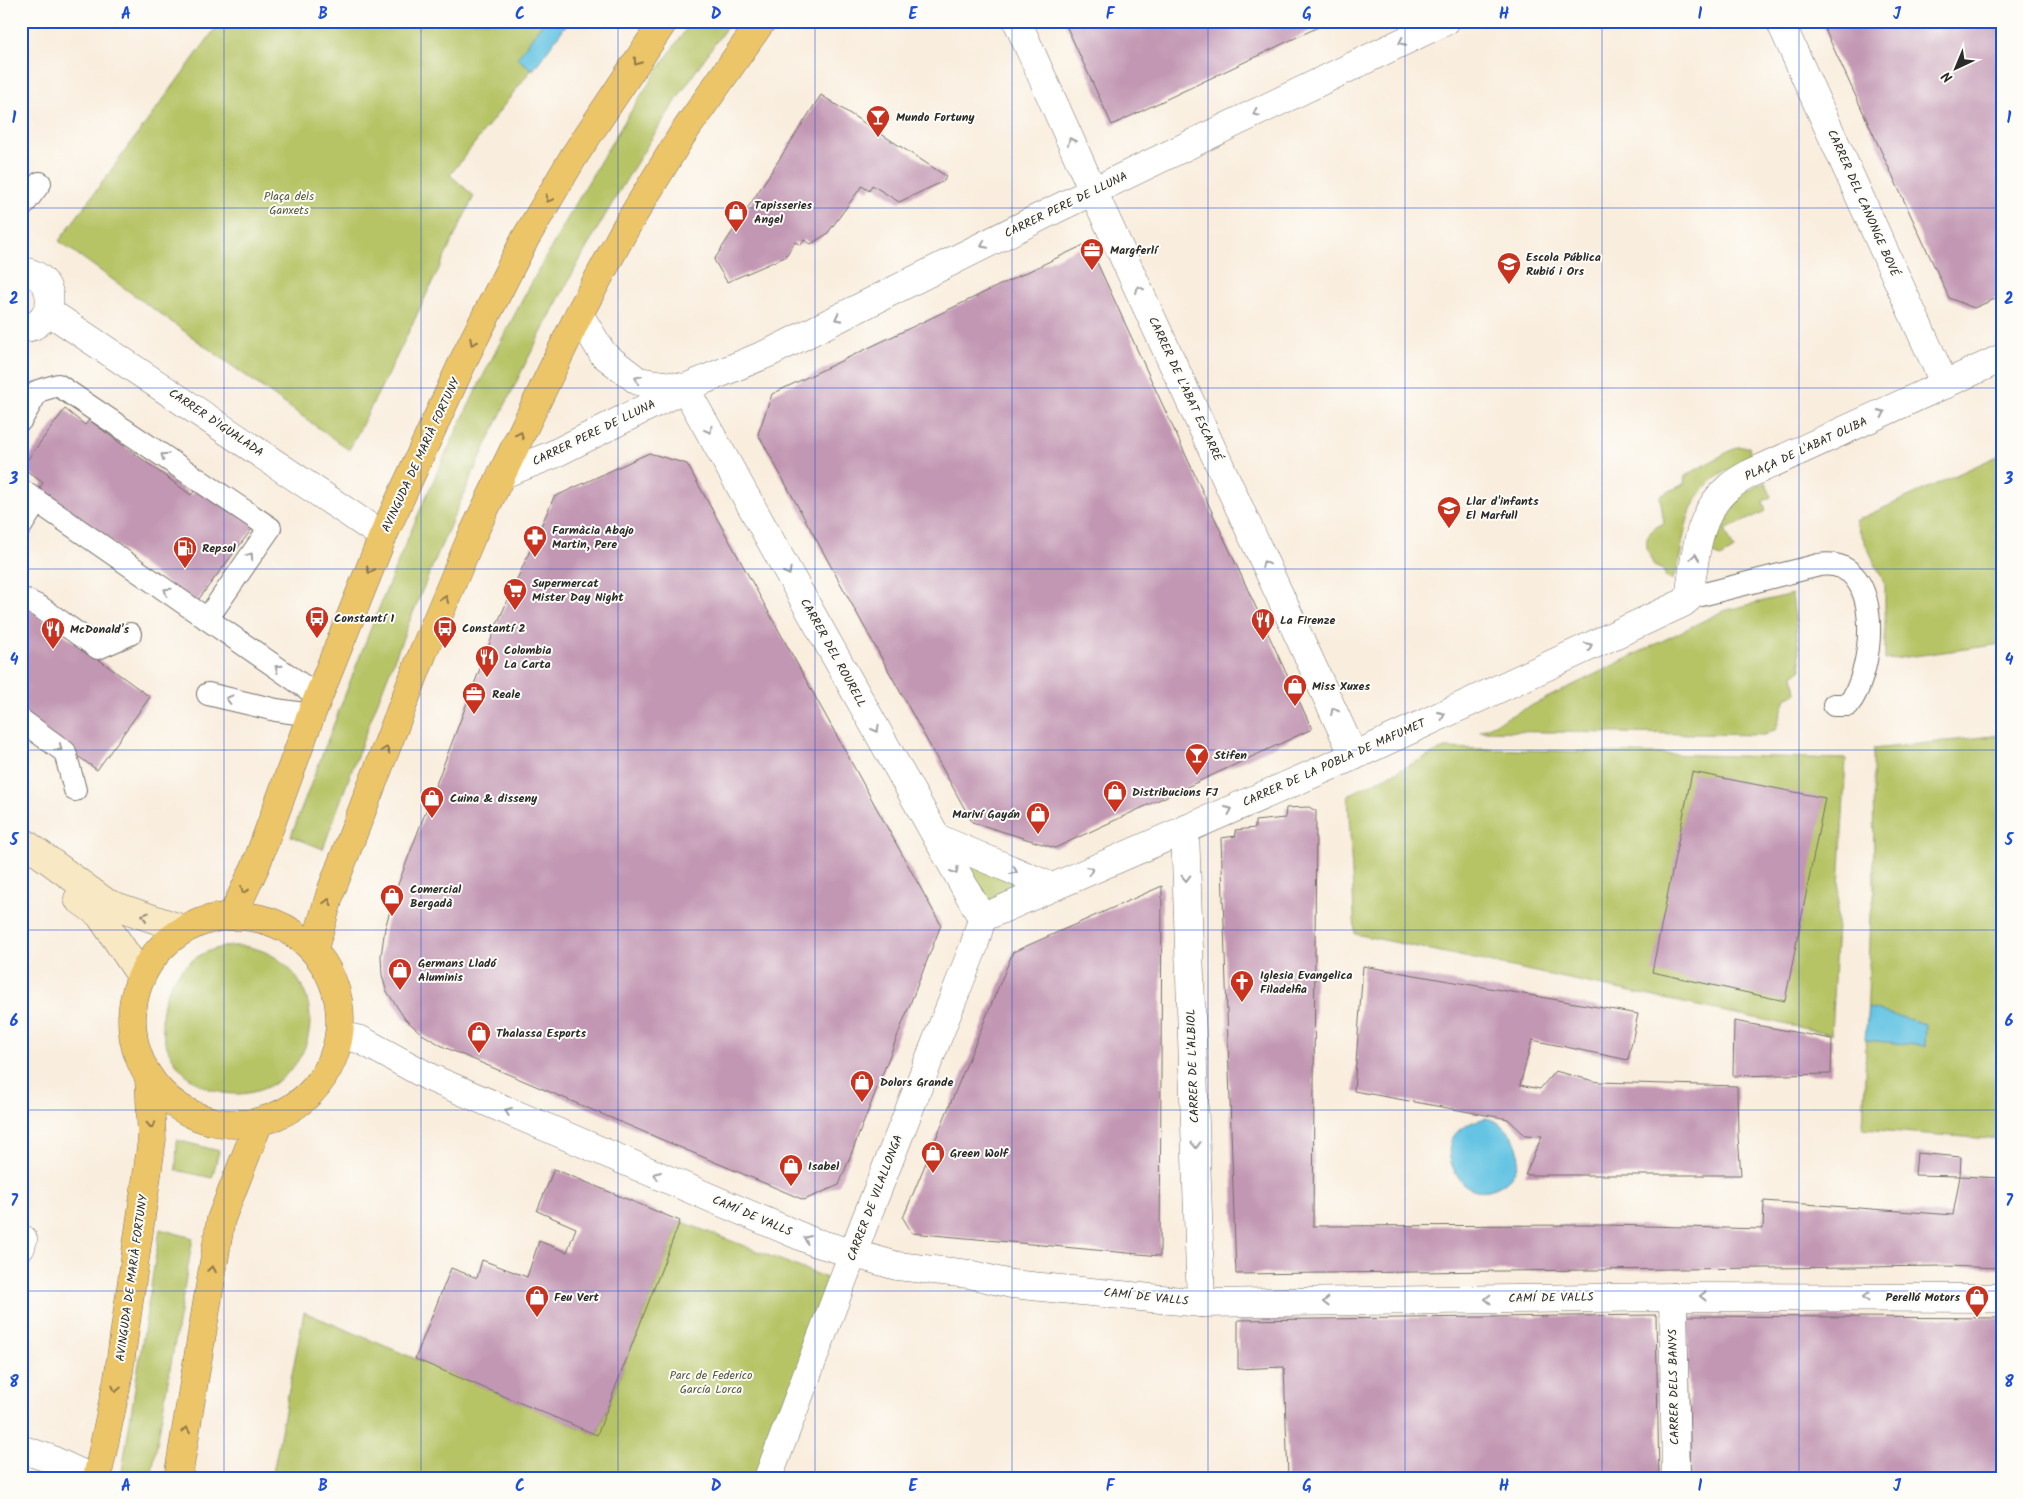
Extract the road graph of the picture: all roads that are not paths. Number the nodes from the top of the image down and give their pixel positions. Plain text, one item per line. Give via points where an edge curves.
1 (664, 21) edge
2 (762, 21) edge
3 (1017, 21) edge
4 (1446, 21) edge
5 (1780, 21) edge
6 (40, 183) dead end
7 (1093, 191) junction
8 (21, 208) edge
9 (21, 271) edge
10 (48, 312) junction
11 (579, 314) junction
12 (21, 328) edge
13 (2002, 358) edge
14 (1945, 384) junction
15 (685, 388) junction
16 (21, 420) edge
17 (501, 475) junction
18 (29, 496) edge
19 (21, 526) edge
20 (384, 536) junction
21 (21, 598) edge
22 (1686, 600) junction
23 (207, 619) junction
24 (130, 634) dead end
25 (208, 694) dead end
26 (1834, 705) dead end
27 (314, 706) junction
28 (21, 720) edge
29 (1354, 756) junction
30 (74, 790) dead end
31 (1185, 829) junction
32 (937, 838) junction
33 (21, 840) edge
34 (21, 859) edge
35 (1052, 887) junction
36 (103, 909) junction
37 (232, 916) junction
38 (982, 918) junction
39 (183, 929) junction
40 (314, 949) junction
41 (141, 976) junction
42 (340, 1035) junction
43 (149, 1077) junction
44 (259, 1122) junction
45 (853, 1254) junction
46 (1673, 1296) junction
47 (2002, 1298) edge
48 (1201, 1303) junction
49 (21, 1449) edge
50 (91, 1478) edge
51 (98, 1478) edge
52 (178, 1478) edge
53 (768, 1478) edge
54 (1676, 1478) edge

1 -> 20 main road, AVINGUDA DE MARIÀ FORTUNY via 574,156 525,239 467,353
2 - 11 main road via 682,136 626,227
7 -> 3 street, CARRER DE L'ABAT ESCARRÉ
4 -> 7 street, CARRER PERE DE LLUNA
5 - 14 street, CARRER DEL CANONGE BOVÉ
6 - 8 lane
7 -> 15 street, CARRER PERE DE LLUNA via 771,352
29 -> 7 street, CARRER DE L'ABAT ESCARRÉ
9 - 10 street via 31,272 46,284 50,293
10 - 12 street via 35,325
10 - 20 street, CARRER D'IGUALADA
15 -> 11 street, CARRER PERE DE LLUNA via 638,381 603,354
17 -> 11 main road
13 - 14 street, PLAÇA DE L'ABAT OLIBA
22 -> 14 street, PLAÇA DE L'ABAT OLIBA via 1698,539 1713,503 1729,487 1748,474
15 - 17 street, CARRER PERE DE LLUNA via 552,455
15 -> 32 street, CARRER DEL ROURELL
23 -> 16 lane via 270,528 58,385 38,391
40 -> 17 main road via 331,891 424,650 470,538
18 - 19 lane
23 -> 18 lane
20 -> 27 main road, AVINGUDA DE MARIÀ FORTUNY
21 - 24 lane via 40,607 98,648
22 - 26 lane via 1819,565 1844,568 1857,579 1866,596 1867,653 1863,675 1852,700 1848,705
29 -> 22 street, CARRER DE LA POBLA DE MAFUMET
27 -> 23 lane
27 -> 25 lane via 276,710
27 -> 37 main road, AVINGUDA DE MARIÀ FORTUNY via 256,864
28 -> 30 lane via 65,752
31 -> 29 street, CARRER DE LA POBLA DE MAFUMET
35 -> 31 street, CARRER DE LA POBLA DE MAFUMET
31 -> 48 street, CARRER DE L'ALBIOL
32 -> 35 street
32 -> 38 street, CARRER DEL ROURELL
33 - 36 main road
34 - 36 main road
35 - 38 street, CARRER DE LA POBLA DE MAFUMET
39 -> 36 main road
36 - 41 main road
37 - 39 main road
37 - 40 main road via 253,918 286,929
38 - 45 street, CARRER DE VILALLONGA via 974,946
39 - 41 main road via 162,948
40 - 42 main road via 329,971 338,999
41 - 43 main road via 132,1027
42 - 44 main road via 326,1074 313,1092 288,1110
45 -> 42 street, CAMÍ DE VALLS via 814,1242 440,1082 361,1040
43 - 44 main road via 182,1109 204,1119 229,1124
43 -> 51 main road, AVINGUDA DE MARIÀ FORTUNY via 152,1139 118,1378
52 -> 44 main road via 221,1219
45 - 48 street, CAMÍ DE VALLS via 897,1266 969,1274 1012,1284
45 - 53 street, CARRER DE VILALLONGA
47 -> 46 street, CAMÍ DE VALLS
46 -> 48 street, CAMÍ DE VALLS
46 - 54 street, CARRER DELS BANYS
49 - 50 street

